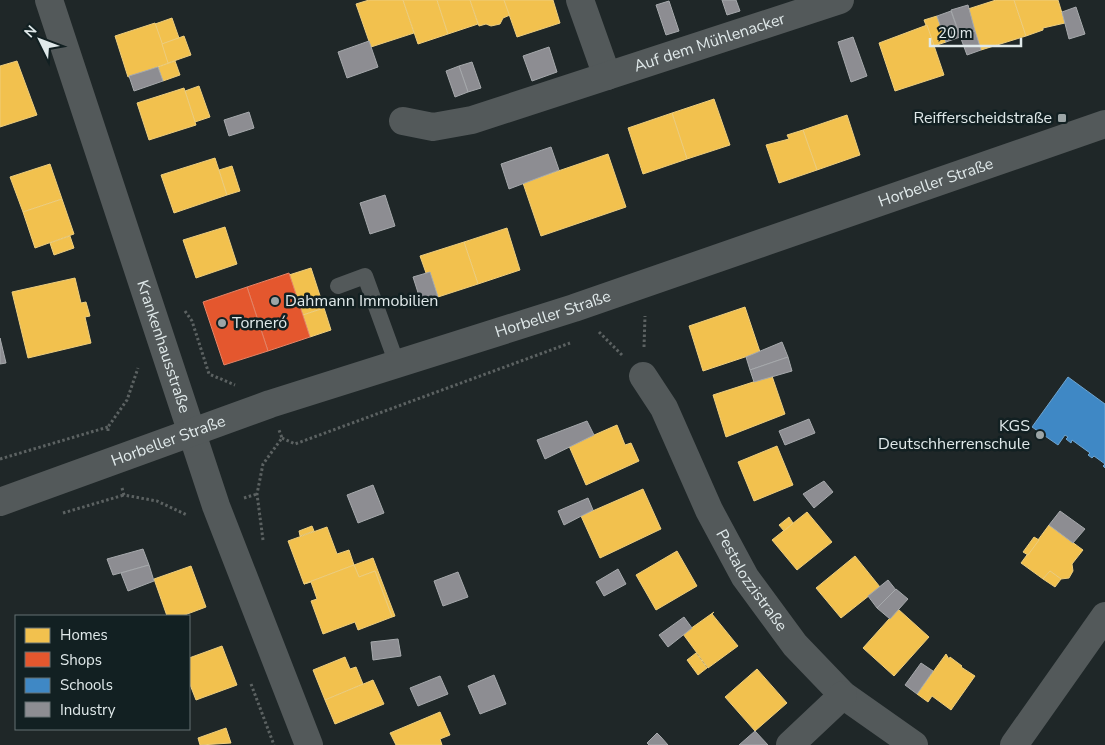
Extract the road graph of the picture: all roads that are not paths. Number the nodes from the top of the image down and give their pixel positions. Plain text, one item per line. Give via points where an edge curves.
1 (49, 0) edge
2 (580, 0) edge
3 (840, 0) edge
4 (607, 76) junction
5 (403, 122) dead end
6 (1105, 124) edge
7 (338, 286) dead end
8 (397, 364) junction
9 (643, 376) dead end
10 (190, 432) junction
11 (0, 502) edge
12 (1105, 616) edge
13 (843, 695) junction
14 (309, 745) edge
15 (790, 745) edge
16 (914, 745) edge
17 (1014, 745) edge

1 - 10 street, Krankenhausstraße
2 - 4 street
3 - 4 street, Auf dem Mühlenacker
4 - 5 street, Auf dem Mühlenacker via 472,120 433,127
6 - 8 street, Horbeller Straße via 574,308
7 - 8 lane via 365,276
8 - 10 street, Horbeller Straße
9 - 13 street, Pestalozzistraße via 664,408 709,510 745,576 796,646
10 - 11 street, Horbeller Straße
10 - 14 street, Krankenhausstraße
12 - 17 street
13 - 15 street
13 - 16 street, Pestalozzistraße

